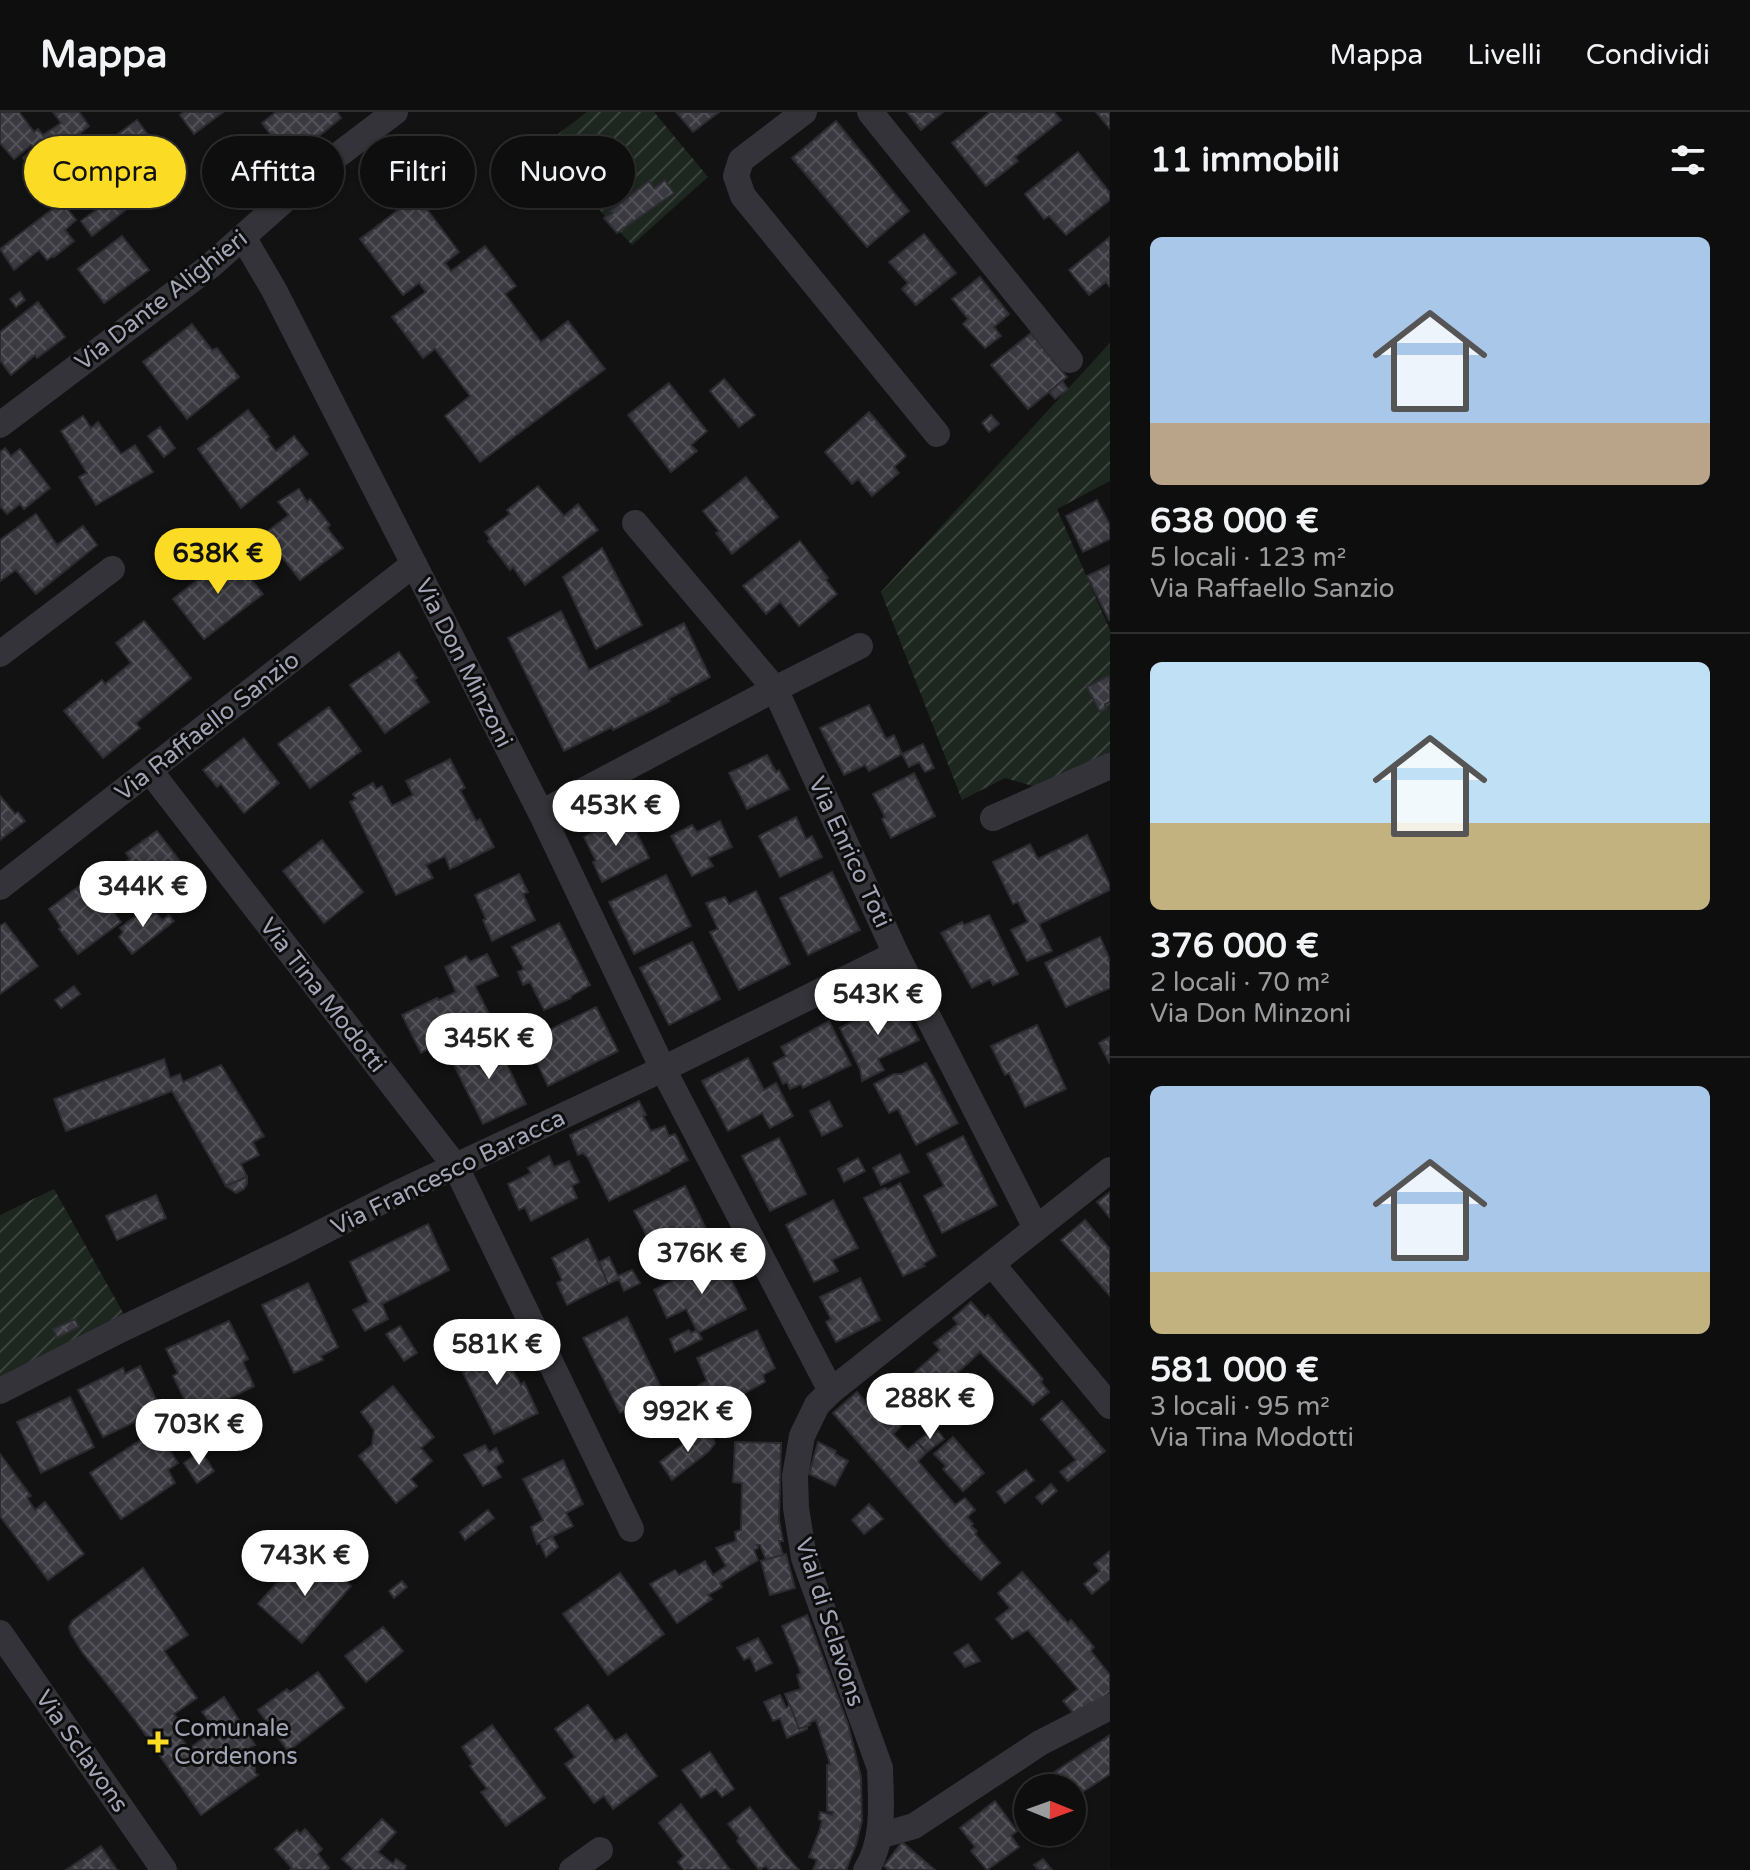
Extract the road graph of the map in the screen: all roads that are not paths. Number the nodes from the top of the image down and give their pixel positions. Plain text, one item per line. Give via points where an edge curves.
1 (395, 112) edge
2 (804, 112) edge
3 (870, 112) edge
4 (243, 237) junction
5 (1070, 360) dead end
6 (0, 425) edge
7 (937, 434) dead end
8 (635, 523) dead end
9 (414, 564) junction
10 (112, 569) dead end
11 (860, 646) dead end
12 (0, 654) edge
13 (775, 689) junction
14 (1110, 766) edge
15 (150, 771) junction
16 (541, 813) junction
17 (993, 818) dead end
18 (0, 887) edge
19 (896, 954) junction
20 (663, 1069) junction
21 (456, 1167) junction
22 (1110, 1170) edge
23 (1036, 1228) junction
24 (992, 1264) junction
25 (0, 1391) edge
26 (831, 1391) junction
27 (1110, 1406) edge
28 (631, 1529) dead end
29 (0, 1633) edge
30 (1110, 1707) edge
31 (879, 1836) junction
32 (600, 1850) dead end
33 (164, 1870) edge
34 (572, 1870) edge
35 (866, 1870) edge

1 - 4 street, Via Dante Alighieri
2 - 7 street via 741,160 736,176 743,196
3 - 5 street
4 - 6 street, Via Dante Alighieri
4 - 9 street, Via Don Minzoni
8 - 13 street, Via Enrico Toti
9 - 15 street, Via Raffaello Sanzio
9 - 16 street, Via Don Minzoni
10 - 12 street
11 - 13 street
13 - 16 street
13 - 19 street, Via Enrico Toti
14 - 17 street
15 - 18 street, Via Raffaello Sanzio
15 - 21 street, Via Tina Modotti
16 - 20 street, Via Don Minzoni
19 - 20 street, Via Francesco Baracca
19 - 23 street, Via Enrico Toti
20 - 21 street, Via Francesco Baracca
20 - 26 street, Via Don Minzoni
21 - 25 street, Via Francesco Baracca
21 - 28 street, Via Tina Modotti
22 - 23 street, Vial di Sclavons
23 - 24 street, Vial di Sclavons
24 - 26 street, Vial di Sclavons
24 - 27 street
26 - 31 street, Vial di Sclavons via 817,1405 802,1436 796,1508 804,1558 880,1768
29 - 33 street, Via Sclavons
30 - 31 street via 1040,1743 914,1826
31 - 35 street, Vial di Sclavons
32 - 34 street

